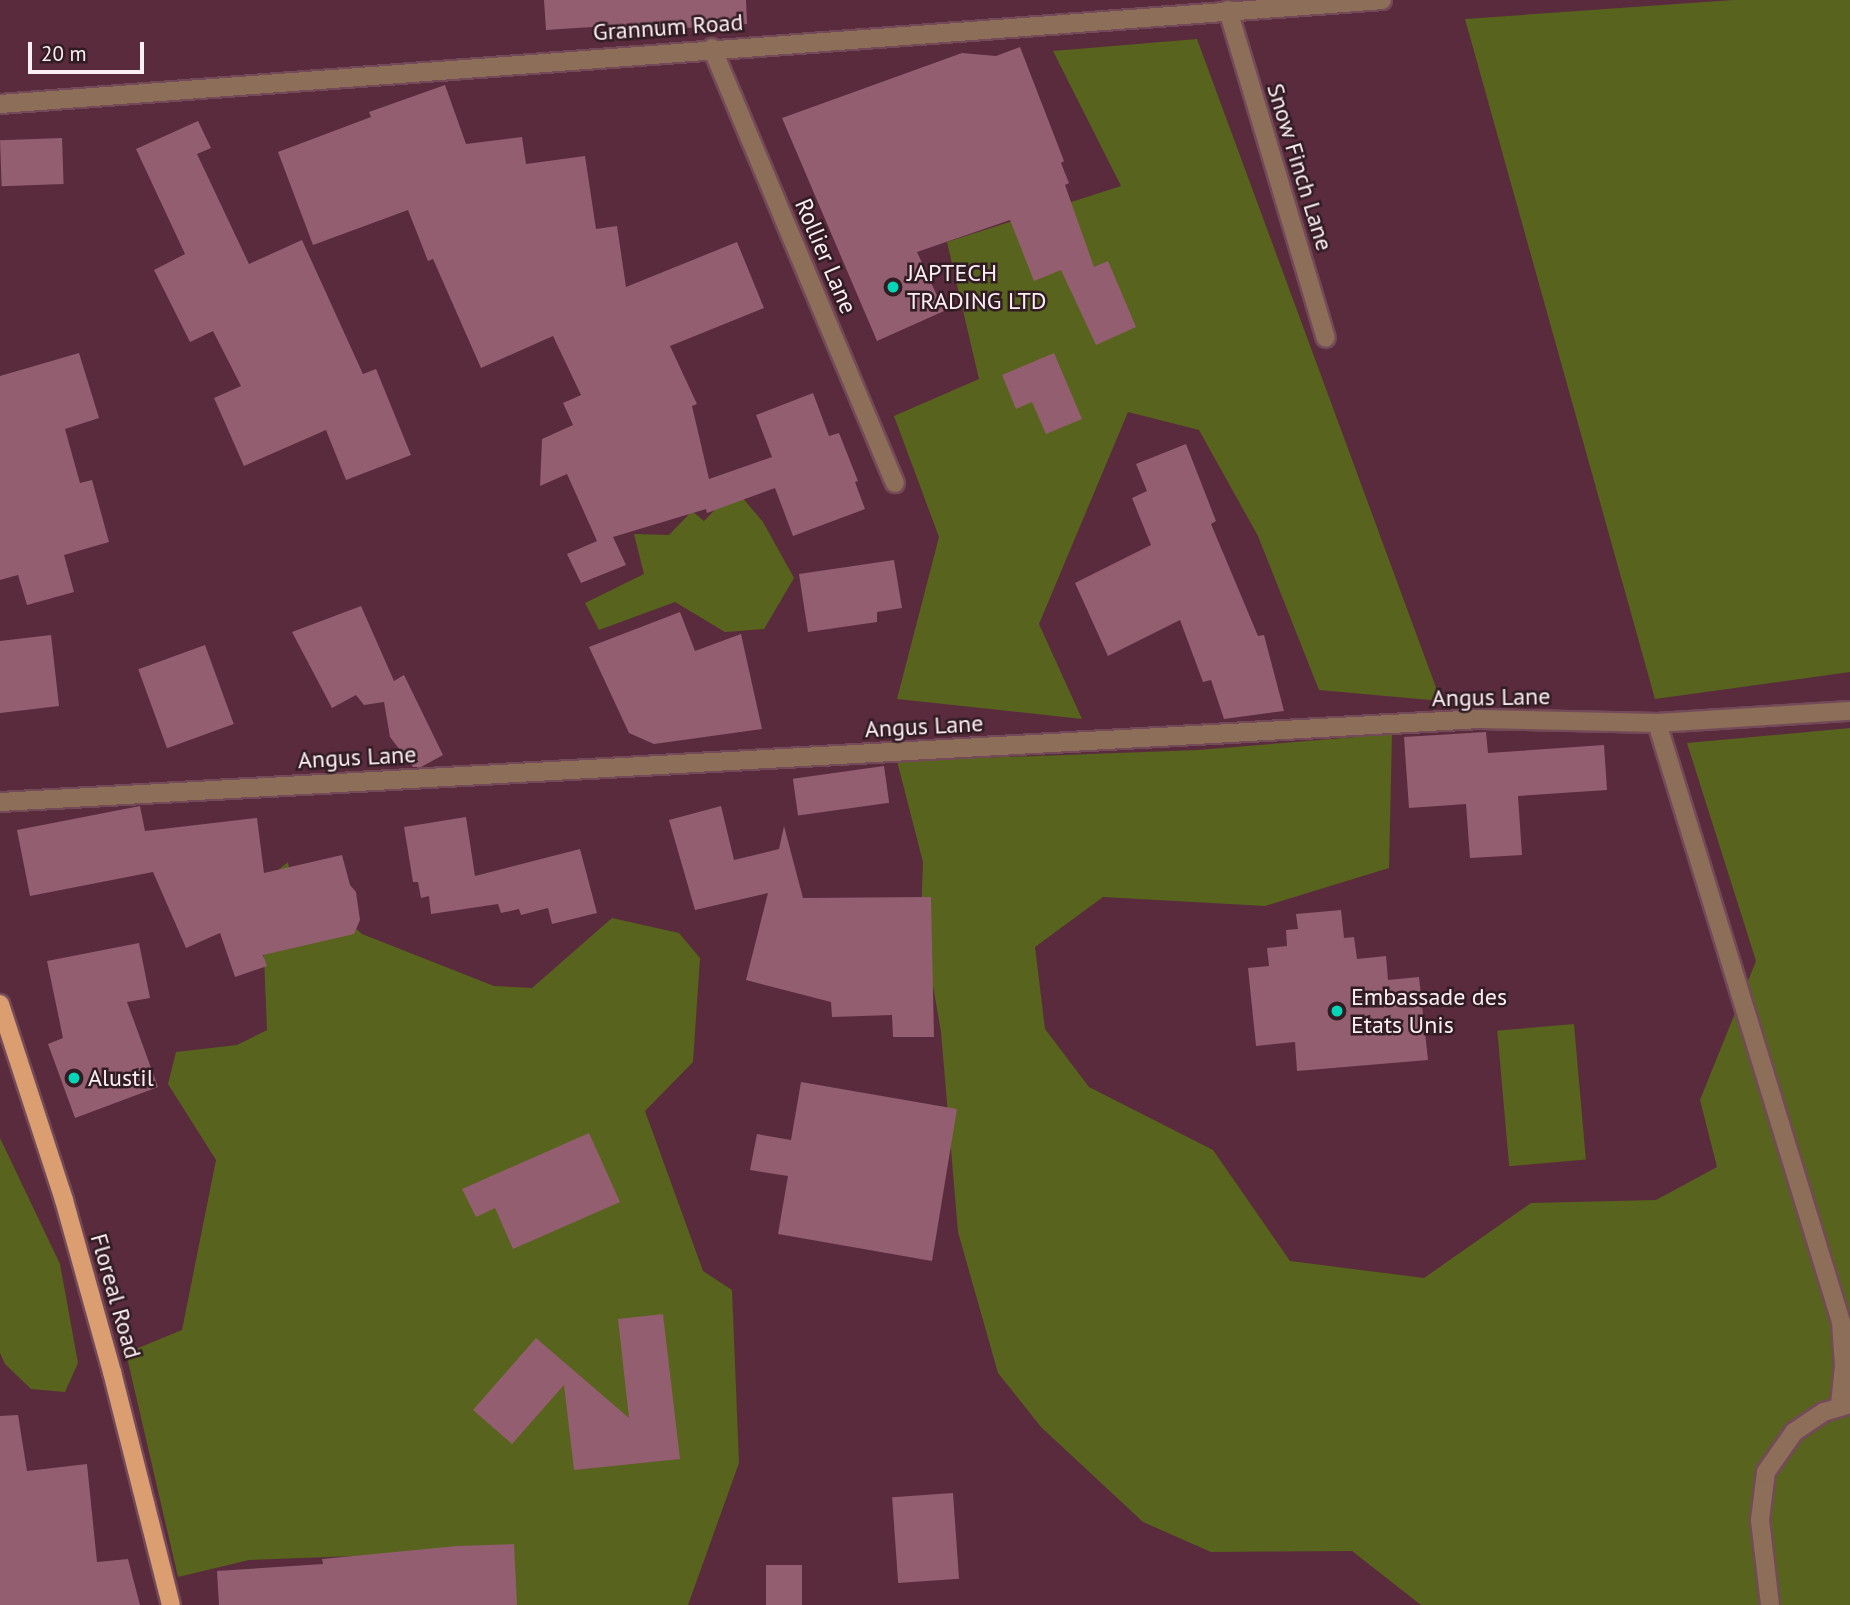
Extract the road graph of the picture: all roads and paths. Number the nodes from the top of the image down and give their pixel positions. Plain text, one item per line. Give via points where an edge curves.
1 (1382, 0) edge
2 (1190, 7) edge
3 (1228, 10) junction
4 (712, 48) junction
5 (0, 104) edge
6 (1326, 338) dead end
7 (895, 483) dead end
8 (1850, 711) edge
9 (1657, 723) junction
10 (0, 802) edge
11 (0, 1004) edge
12 (1845, 1405) edge
13 (171, 1605) edge
14 (1770, 1605) edge

1 - 3 street, Grannum Road
2 - 3 street, Grannum Road
2 - 4 street, Grannum Road
3 - 6 street, Snow Finch Lane
4 - 5 street, Grannum Road
4 - 7 street, Rollier Lane
8 - 9 street, Angus Lane
9 - 10 street, Angus Lane via 1481,719
9 - 12 street via 1841,1322
11 - 13 main road, Floreal Road via 67,1213
12 - 14 street via 1794,1432 1766,1472 1760,1520

